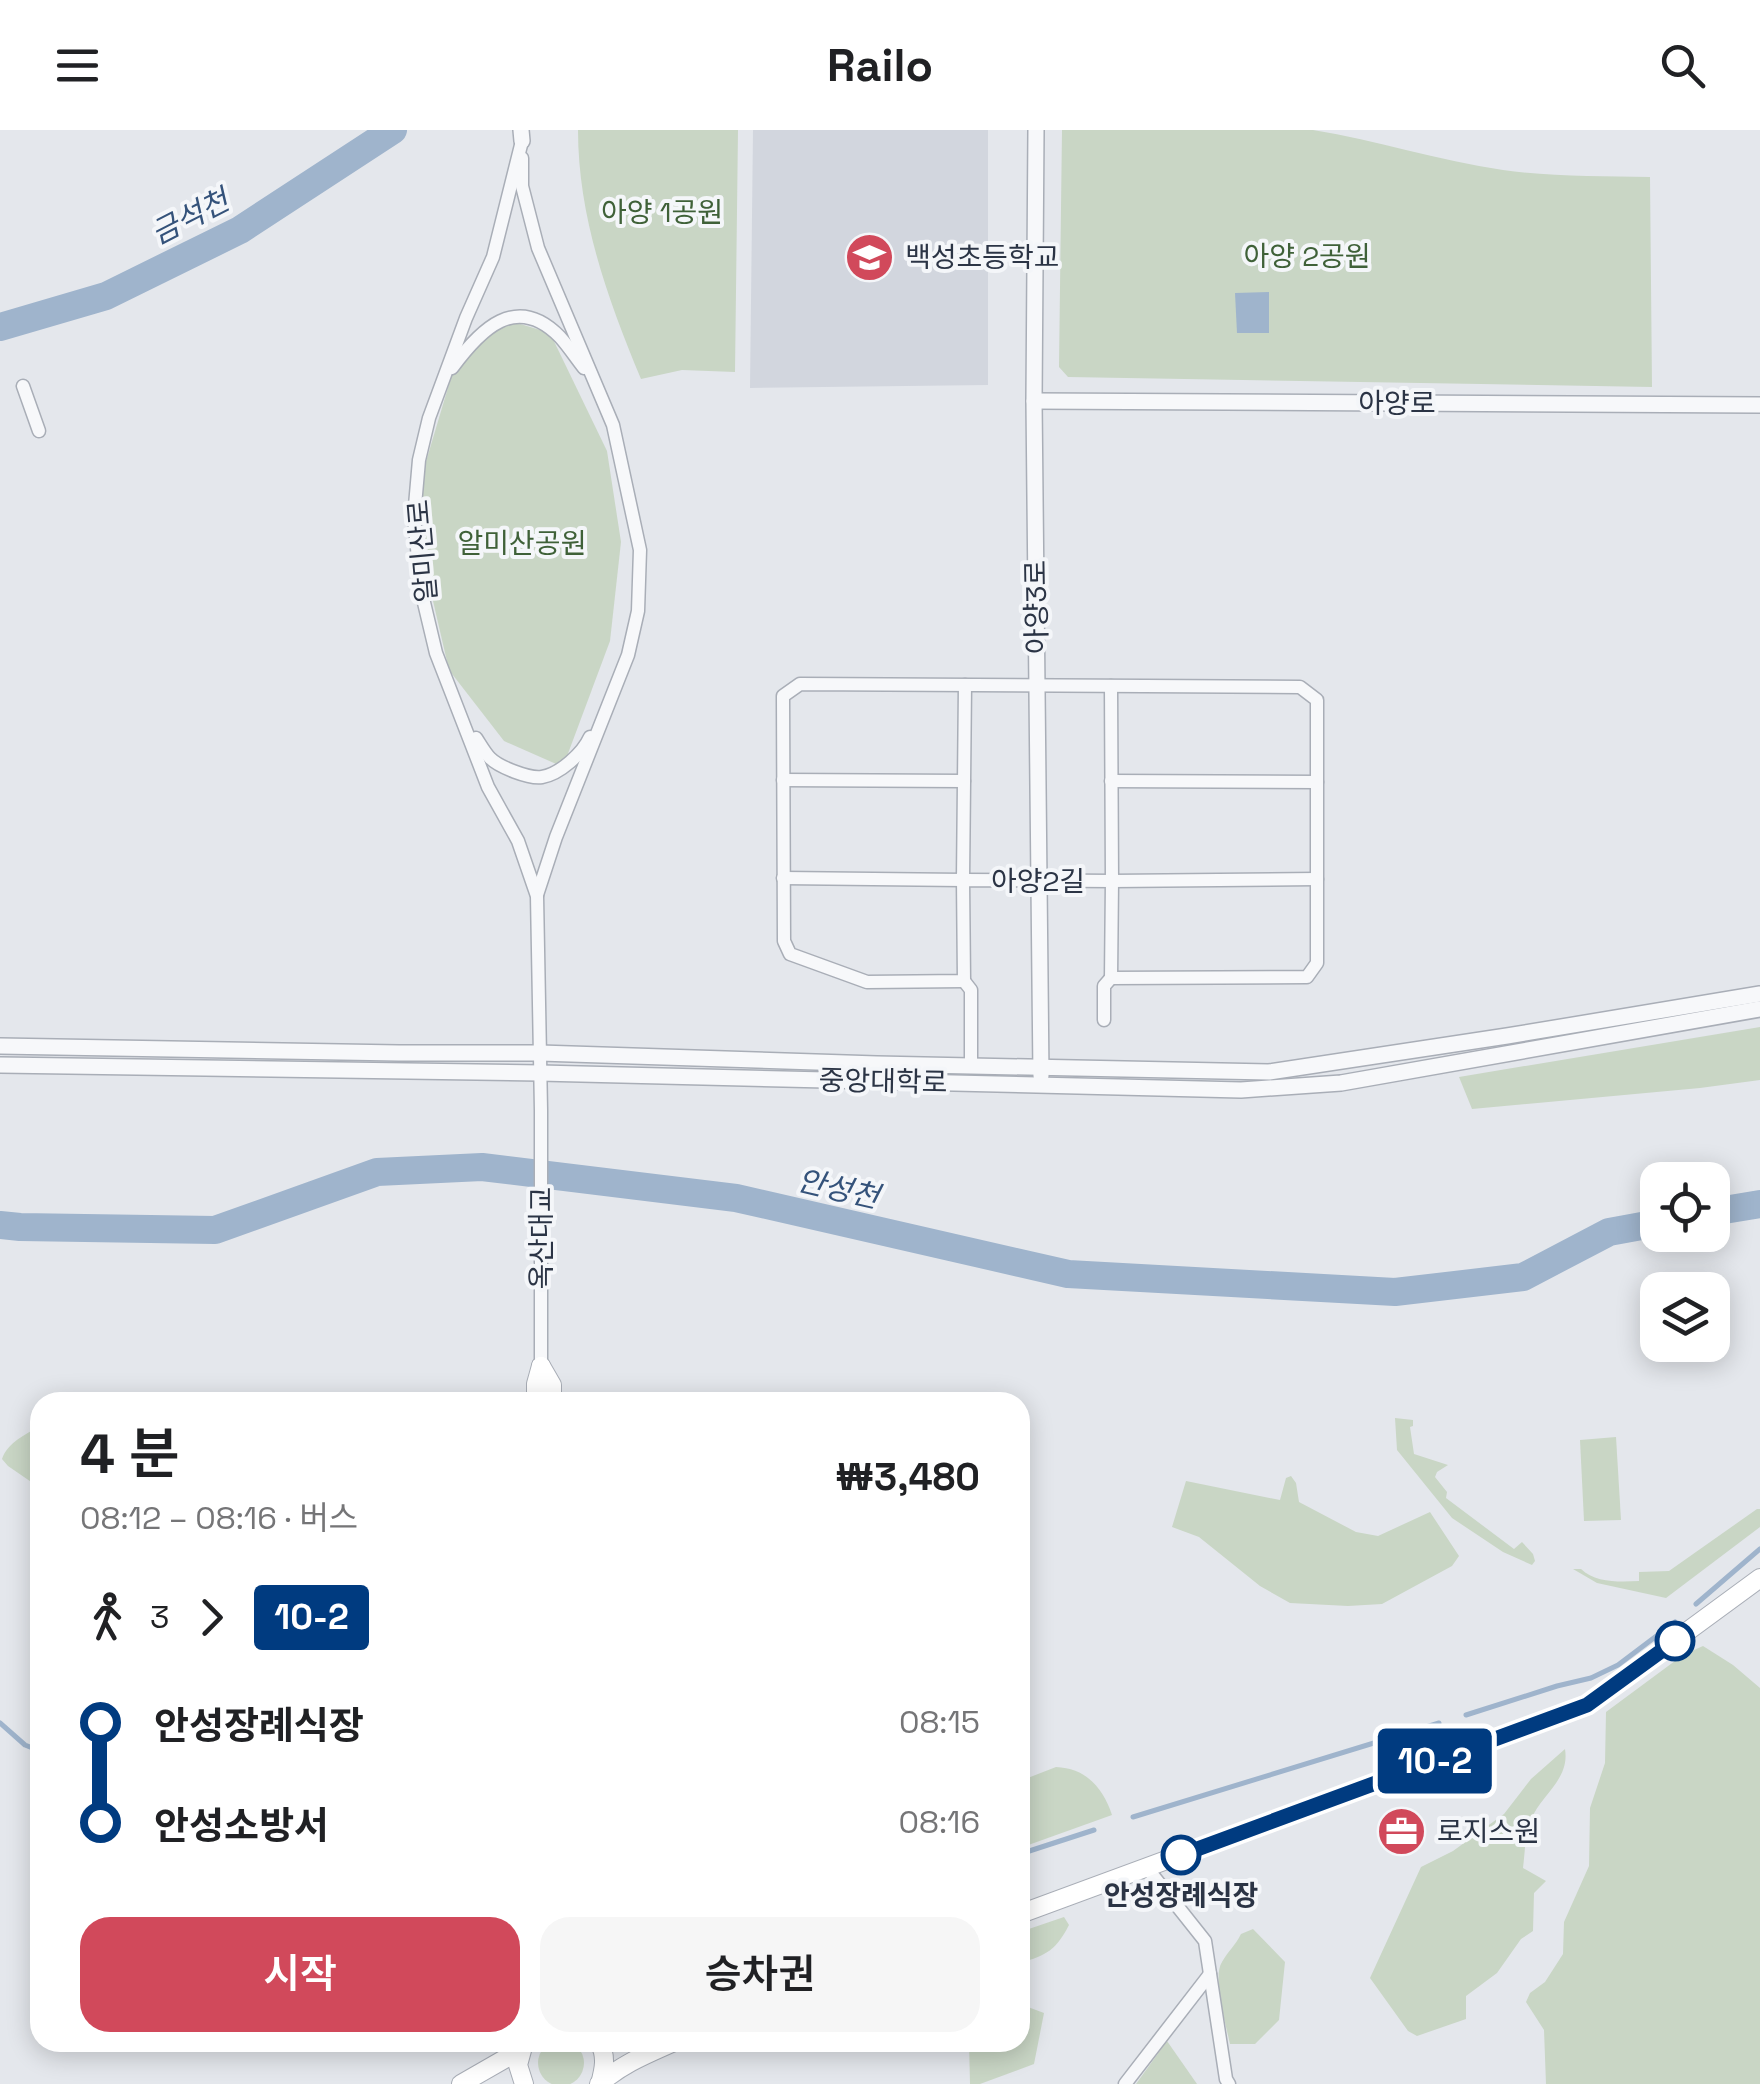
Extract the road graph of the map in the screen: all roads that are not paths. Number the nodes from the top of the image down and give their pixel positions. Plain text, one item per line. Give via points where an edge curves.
1 (1036, 130) edge
2 (522, 136) edge
3 (595, 382) junction
4 (441, 383) junction
5 (23, 386) dead end
6 (1034, 401) junction
7 (1760, 405) edge
8 (39, 431) dead end
9 (618, 680) junction
10 (964, 685) junction
11 (1036, 685) junction
12 (1111, 686) junction
13 (450, 687) junction
14 (783, 780) junction
15 (964, 781) junction
16 (1112, 781) junction
17 (1317, 782) junction
18 (784, 878) junction
19 (1317, 879) junction
20 (963, 880) junction
21 (1038, 880) junction
22 (1112, 881) junction
23 (537, 896) junction
24 (1112, 978) junction
25 (964, 981) junction
26 (1760, 994) edge
27 (1760, 1008) edge
28 (1104, 1020) dead end
29 (0, 1046) edge
30 (540, 1053) junction
31 (0, 1066) edge
32 (971, 1066) junction
33 (1040, 1068) junction
34 (540, 1073) junction
35 (1042, 1085) junction
36 (541, 1110) joint
37 (541, 1366) junction
38 (536, 1392) edge
39 (552, 1392) edge
40 (1760, 1578) edge
41 (1147, 1868) junction
42 (1030, 1910) edge
43 (1210, 1974) junction
44 (513, 2052) edge
45 (521, 2052) edge
46 (603, 2052) edge
47 (649, 2052) edge
48 (460, 2084) edge
49 (524, 2084) edge
50 (599, 2084) edge
51 (1125, 2084) edge
52 (1229, 2084) edge

1 - 6 street, 아양3로
2 - 3 street, 알미산로 via 522,186 538,248
2 - 4 street, 알미산로 via 492,257
3 - 4 street via 558,336 530,318 510,316 479,336
3 - 9 street, 알미산로 via 613,425 640,550 638,611
4 - 13 street, 알미산로 via 419,460 414,517 421,590
5 - 8 street
6 - 7 street, 아양로
6 - 11 street, 아양3로
9 - 13 street via 586,745 541,778 490,758
9 - 23 street, 알미산로
10 - 11 street
10 - 14 street via 800,684 783,696
10 - 15 street
11 - 12 street
11 - 21 street, 아양3로
12 - 16 street
12 - 17 street via 1300,687 1317,700
13 - 23 street, 알미산로
14 - 15 street
14 - 18 street
15 - 20 street
16 - 17 street
16 - 22 street
17 - 19 street
18 - 20 street
18 - 25 street via 790,954 867,982
19 - 22 street
19 - 24 street via 1317,963 1307,977
20 - 21 street, 아양2길
20 - 25 street, 아양2길
21 - 22 street, 아양2길
21 - 33 street, 아양3로
22 - 24 street, 아양2길
23 - 30 street, 알미산로
24 - 28 street, 아양2길 via 1104,986
25 - 32 street, 아양2길 via 971,990
26 - 33 street, 중앙대학로 via 1269,1072
27 - 35 street, 중앙대학로 via 1340,1082 1240,1090
29 - 30 street, 중앙대학로
30 - 32 street, 중앙대학로
30 - 34 street, 알미산로
31 - 34 street, 중앙대학로
32 - 33 street, 중앙대학로
33 - 35 street, 아양3로
34 - 35 street, 중앙대학로
34 - 36 street, 알미산로
36 - 37 street, 옥산대교
37 - 38 main road
37 - 39 main road
40 - 41 main road via 1587,1705
41 - 42 main road
41 - 43 street via 1204,1941
43 - 51 street
43 - 52 street
44 - 48 main road
45 - 49 main road
46 - 50 main road
47 - 50 main road

